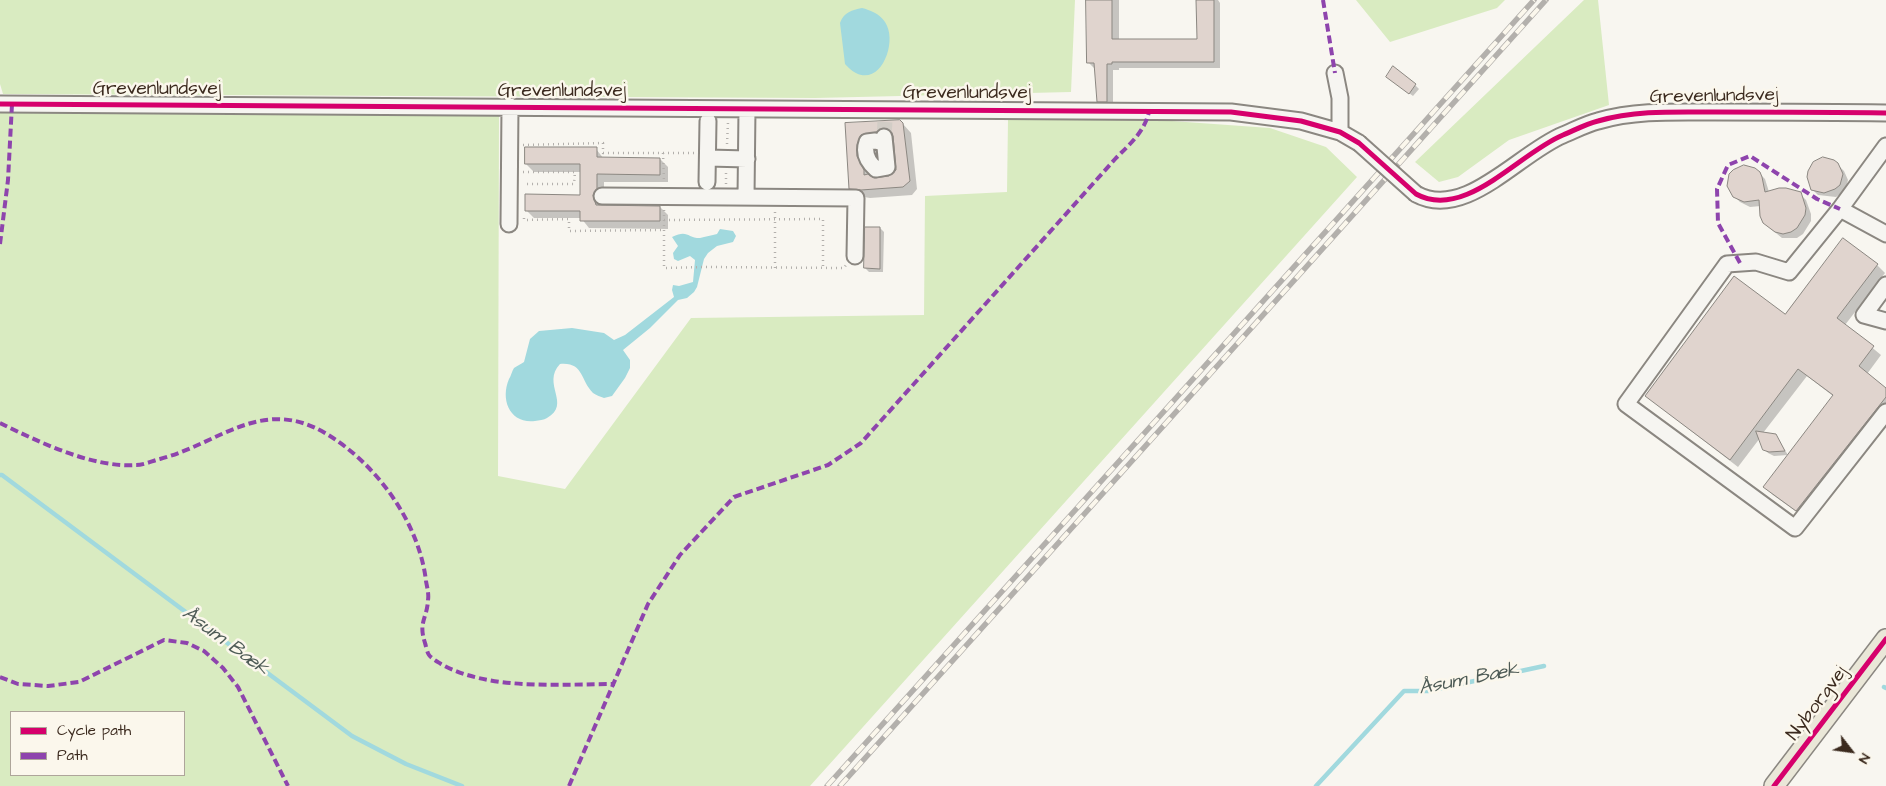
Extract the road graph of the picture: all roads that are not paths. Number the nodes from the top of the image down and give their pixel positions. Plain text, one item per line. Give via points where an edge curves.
1 (1335, 73) dead end
2 (0, 104) edge
3 (510, 106) junction
4 (747, 108) junction
5 (1886, 113) edge
6 (708, 121) dead end
7 (1340, 132) junction
8 (1886, 146) edge
9 (708, 156) junction
10 (747, 159) junction
11 (707, 182) dead end
12 (602, 196) dead end
13 (746, 197) junction
14 (1840, 210) junction
15 (509, 224) dead end
16 (1886, 234) edge
17 (855, 256) road end
18 (1886, 285) edge
19 (1886, 321) edge
20 (1886, 412) edge
21 (1886, 640) edge
22 (1774, 786) edge

1 - 7 street via 1340,98
2 - 3 street, Grevenlundsvej
3 - 4 street, Grevenlundsvej
3 - 15 street
4 - 7 street, Grevenlundsvej via 885,115 1231,112 1301,120
4 - 10 street
5 - 7 street, Grevenlundsvej, bridge via 1644,112 1598,121 1558,137 1471,193 1440,202 1426,200 1416,194 1359,144
6 - 9 street
8 - 14 street
9 - 10 street
9 - 11 street
10 - 13 street
12 - 13 street
13 - 17 street via 856,198
14 - 16 street
14 - 20 street via 1789,272 1756,262 1727,264 1626,404 1795,528
18 - 19 street via 1864,315
21 - 22 main road, Nyborgvej

